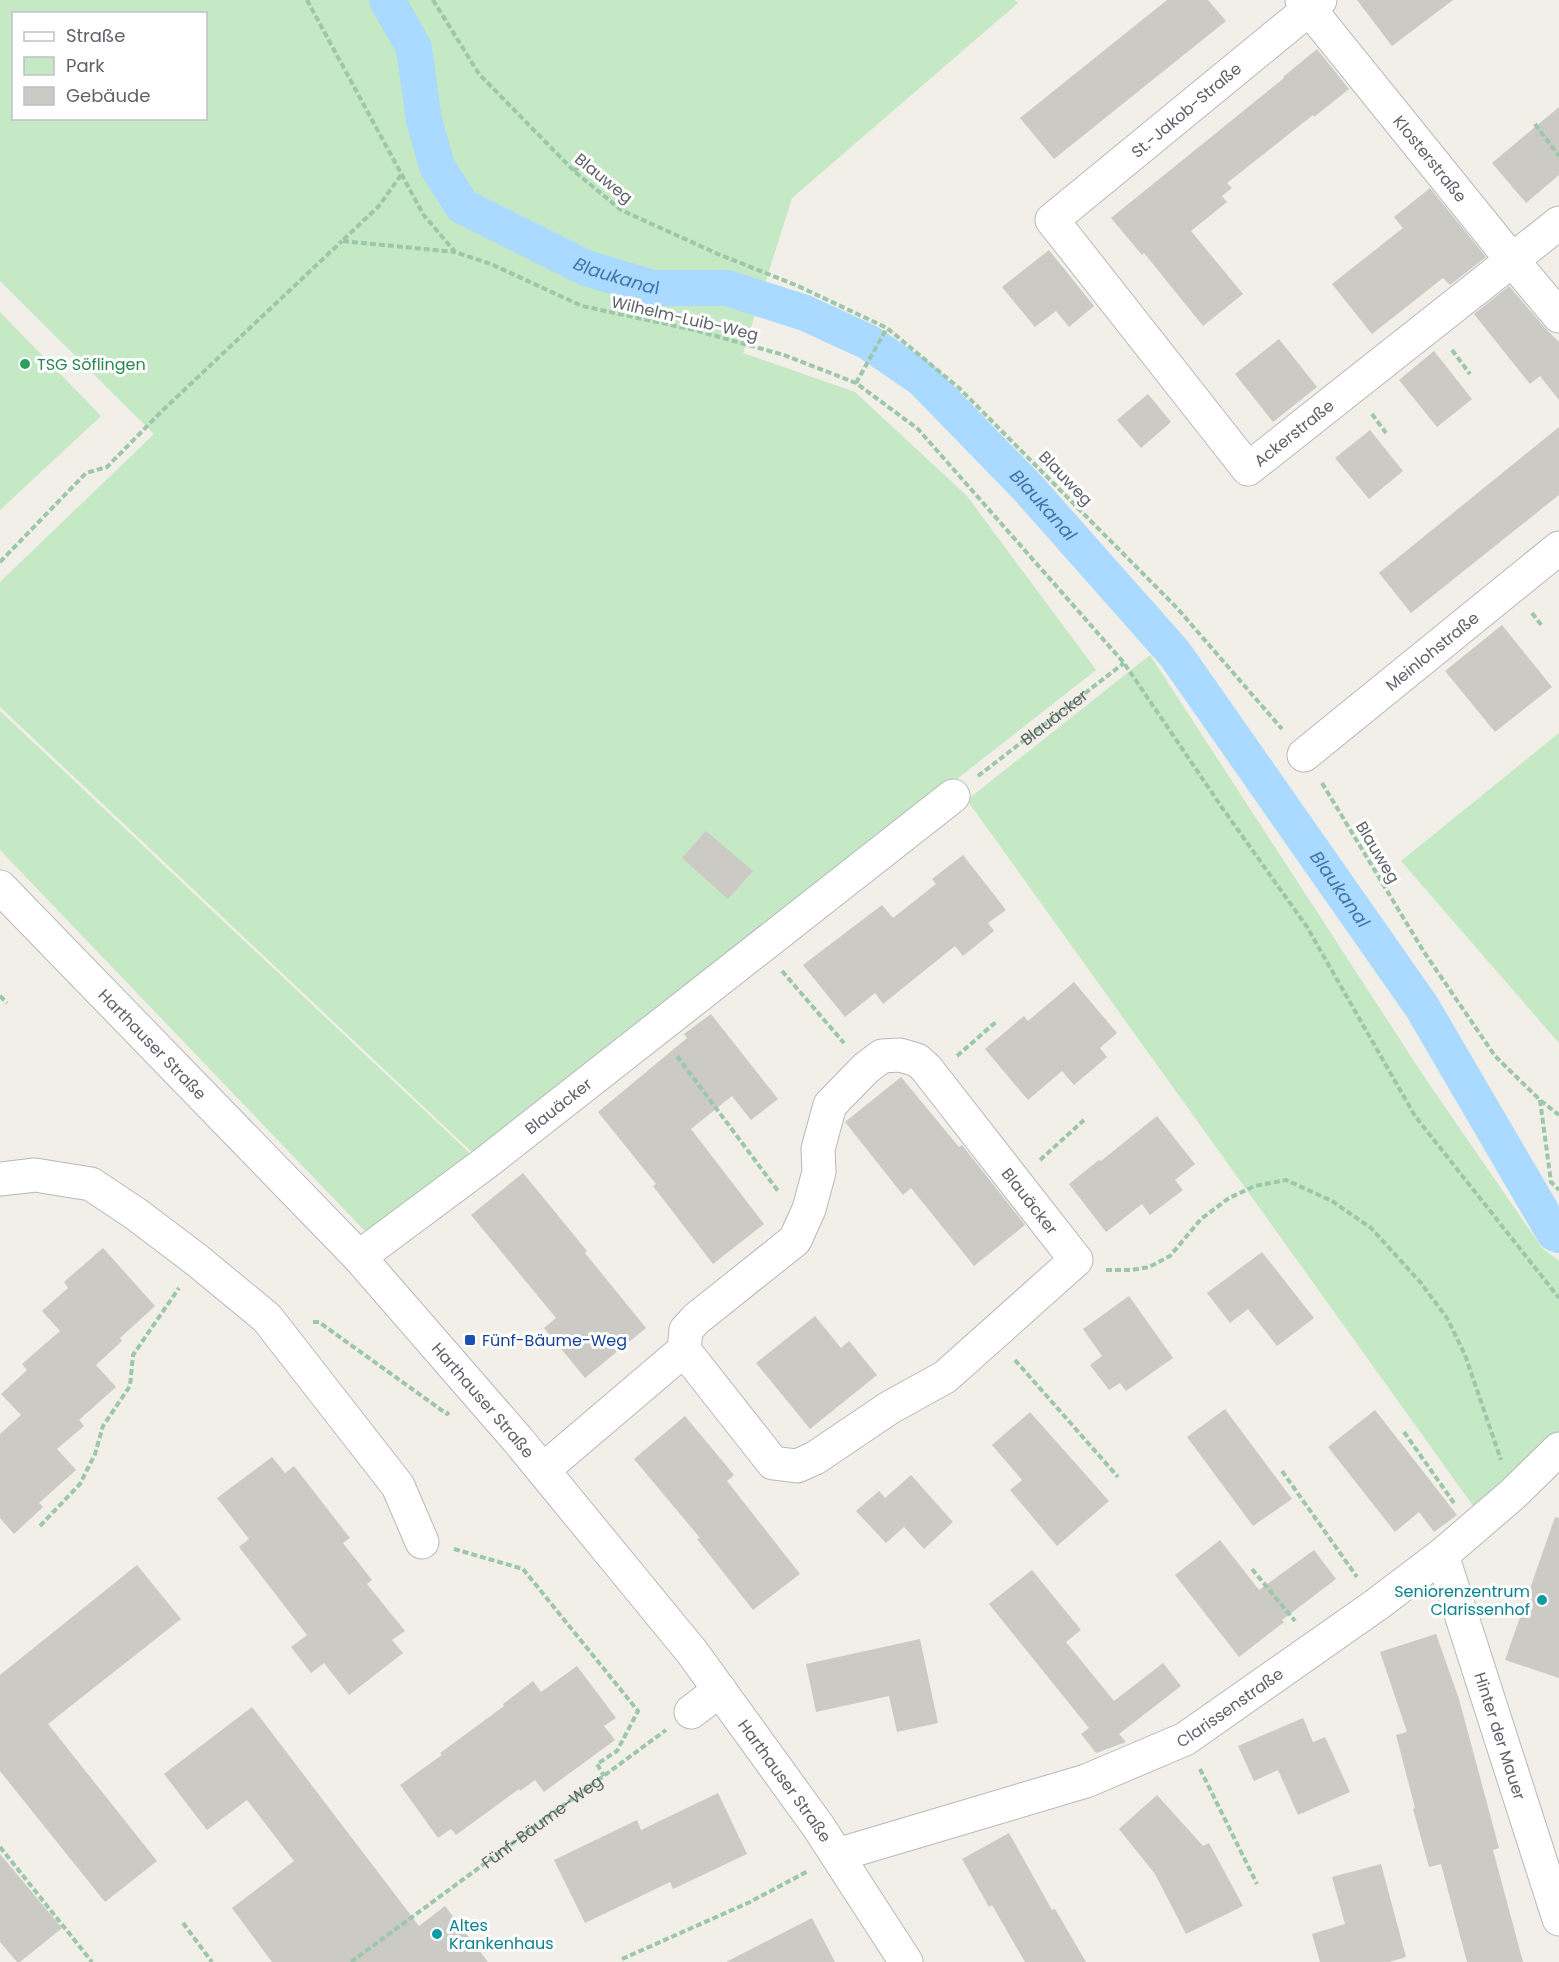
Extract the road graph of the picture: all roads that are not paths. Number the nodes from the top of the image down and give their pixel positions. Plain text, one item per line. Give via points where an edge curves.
1 (1311, 3) edge
2 (1052, 220) joint
3 (1559, 223) edge
4 (1512, 260) junction
5 (1559, 316) edge
6 (1559, 548) edge
7 (1304, 755) road end
8 (953, 796) road end
9 (0, 887) edge
10 (0, 1179) edge
11 (359, 1257) junction
12 (684, 1350) junction
13 (1559, 1449) edge
14 (543, 1470) junction
15 (422, 1541) road end
16 (1442, 1555) junction
17 (720, 1690) junction
18 (691, 1712) road end
19 (825, 1862) junction
20 (1559, 1919) edge
21 (906, 1962) edge

1 - 2 street, St.-Jakob-Straße
1 - 4 street, Klosterstraße
2 - 4 street, Ackerstraße via 1248,469
3 - 4 street, Ackerstraße
4 - 5 street, Klosterstraße
6 - 7 street, Meinlohstraße
8 - 11 street, Blauäcker via 488,1161
9 - 11 street, Harthauser Straße
10 - 15 street via 35,1175 91,1184 198,1261 267,1318 398,1486
11 - 14 street, Harthauser Straße
12 - 12 street, Blauäcker via 686,1330 696,1319 795,1240 819,1172 818,1149 830,1105 882,1056 900,1055 917,1060 933,1076 1076,1260 945,1377 797,1466 773,1463
12 - 14 street
13 - 16 street, Clarissenstraße
14 - 17 street, Harthauser Straße
16 - 19 street, Clarissenstraße via 1185,1738 1086,1781
16 - 20 street, Hinter der Mauer
17 - 18 street
17 - 19 street, Harthauser Straße
19 - 21 street, Harthauser Straße

